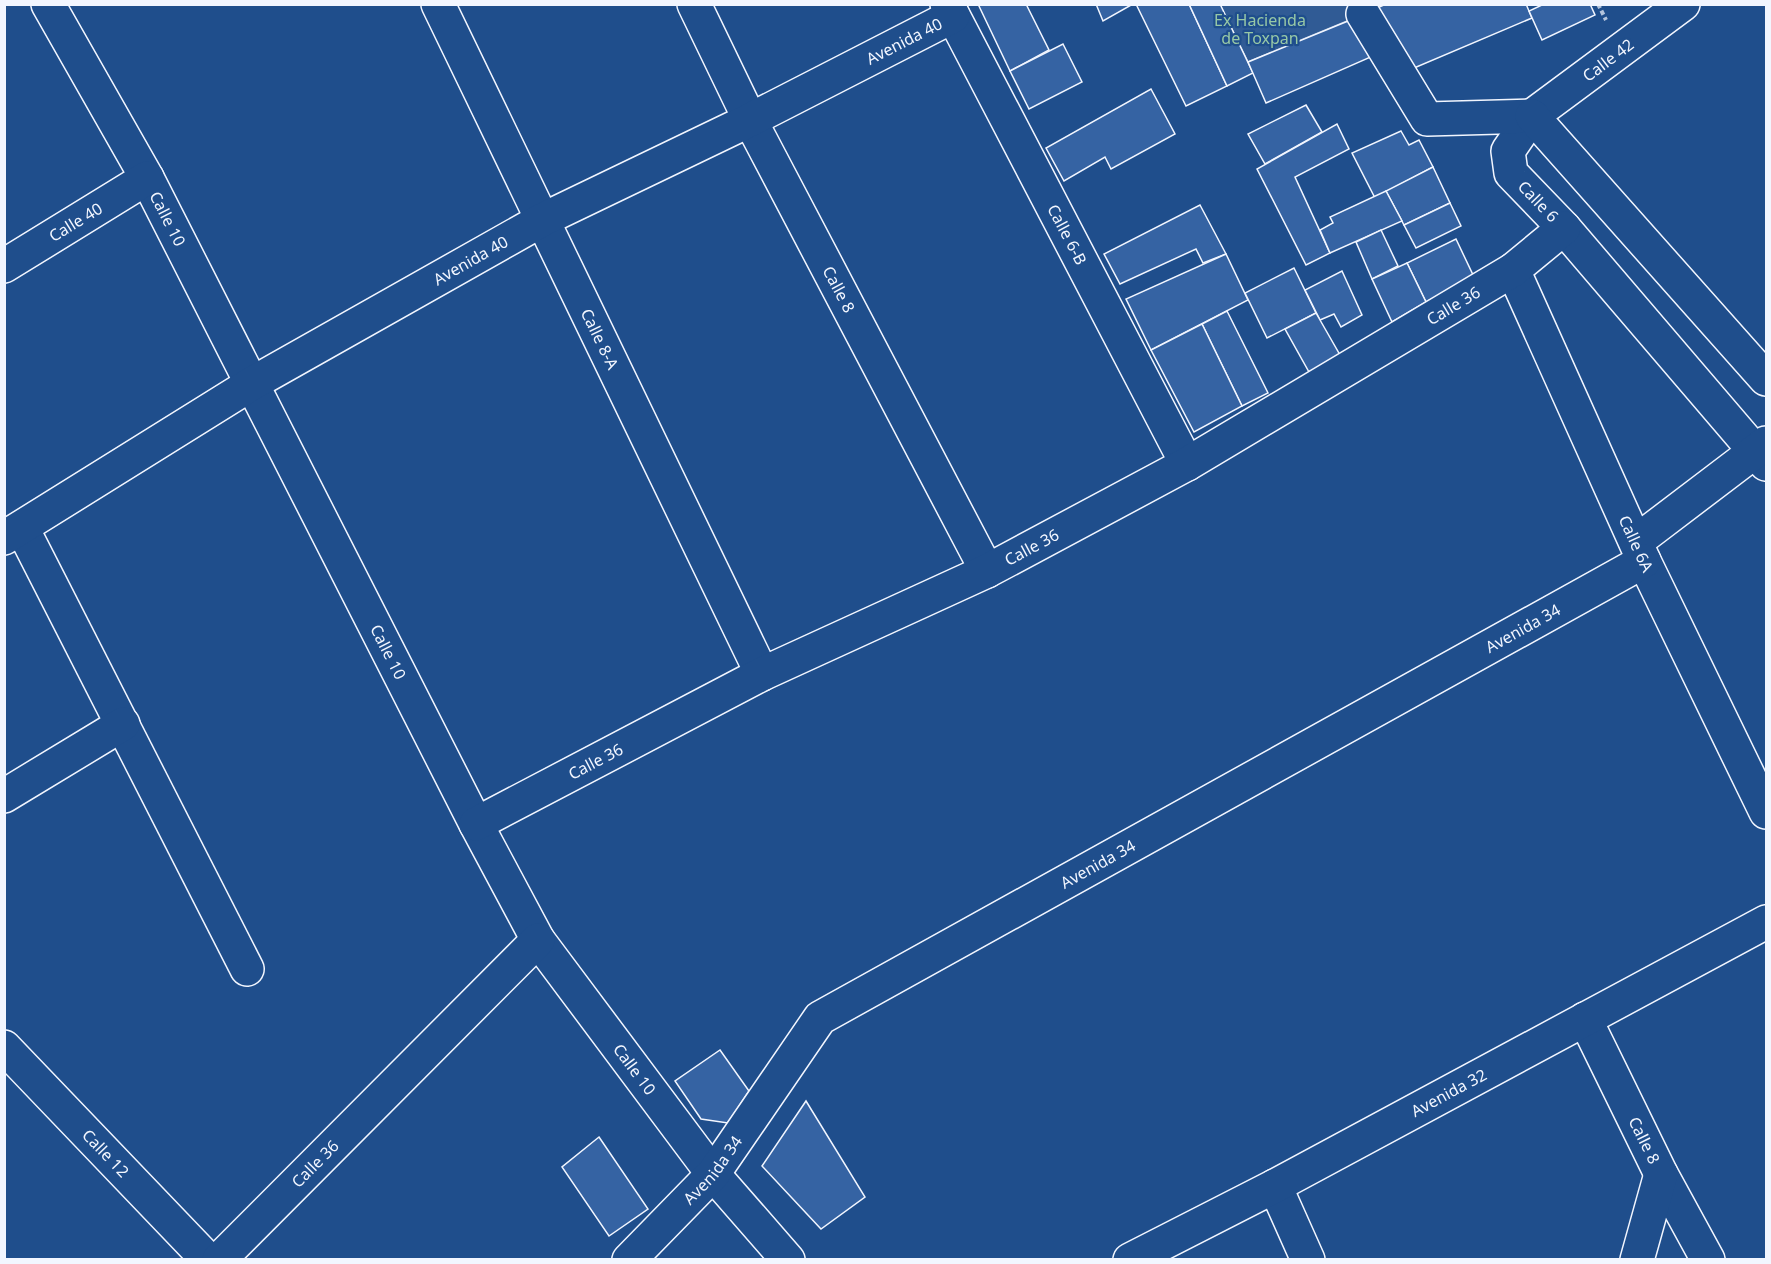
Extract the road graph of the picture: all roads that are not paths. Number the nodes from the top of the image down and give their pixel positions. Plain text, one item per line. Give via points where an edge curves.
1 (48, 4) edge
2 (438, 4) edge
3 (694, 4) edge
4 (1683, 4) edge
5 (950, 10) edge
6 (1363, 14) dead end
7 (1532, 116) junction
8 (750, 120) junction
9 (147, 178) junction
10 (542, 220) junction
11 (1564, 228) junction
12 (4, 266) edge
13 (1513, 270) junction
14 (1767, 379) edge
15 (253, 383) junction
16 (1763, 453) edge
17 (1187, 464) junction
18 (13, 533) edge
19 (1640, 551) junction
20 (987, 571) junction
21 (762, 674) junction
22 (123, 724) junction
23 (4, 796) edge
24 (1767, 812) edge
25 (476, 824) junction
26 (1767, 922) edge
27 (538, 940) junction
28 (247, 969) dead end
29 (1585, 1019) junction
30 (4, 1047) edge
31 (712, 1174) junction
32 (1661, 1174) junction
33 (1275, 1186) junction
34 (774, 1255) edge
35 (208, 1260) edge
36 (219, 1260) edge
37 (630, 1260) edge
38 (1130, 1260) edge
39 (1308, 1260) edge
40 (1637, 1260) edge
41 (1708, 1260) edge

1 - 9 street, Calle 10
2 - 10 street, Calle 8-A
3 - 8 street, Calle 8
4 - 7 street, Calle 42
5 - 8 street, Avenida 40
5 - 17 street, Calle 6-B
6 - 7 street via 1427,119
7 - 11 street, Calle 6 via 1508,151 1511,173
7 - 14 street
8 - 10 street, Avenida 40
8 - 20 street, Calle 8
9 - 12 street, Calle 40
9 - 15 street, Calle 10
10 - 15 street, Avenida 40
10 - 21 street, Calle 8-A
11 - 13 street, Calle 36
11 - 16 street, Calle 6
13 - 17 street, Calle 36
13 - 19 street, Calle 6A
15 - 18 street, Avenida 40
15 - 25 street, Calle 10
16 - 19 street, Avenida 34
17 - 20 street, Calle 36
18 - 22 street
19 - 24 street, Calle 6A
19 - 31 street, Avenida 34 via 820,1018
20 - 21 street, Calle 36
21 - 25 street, Calle 36
22 - 23 street
22 - 28 street
25 - 27 street, Calle 10
26 - 29 street, Avenida 32
27 - 31 street, Calle 10
27 - 36 street, Calle 36
29 - 32 street, Calle 8
29 - 33 street, Avenida 32
30 - 35 street, Calle 12
31 - 34 street, Calle 10
31 - 37 street, Avenida 34
32 - 40 street
32 - 41 street, Calle 8
33 - 38 street, Avenida 32
33 - 39 street

